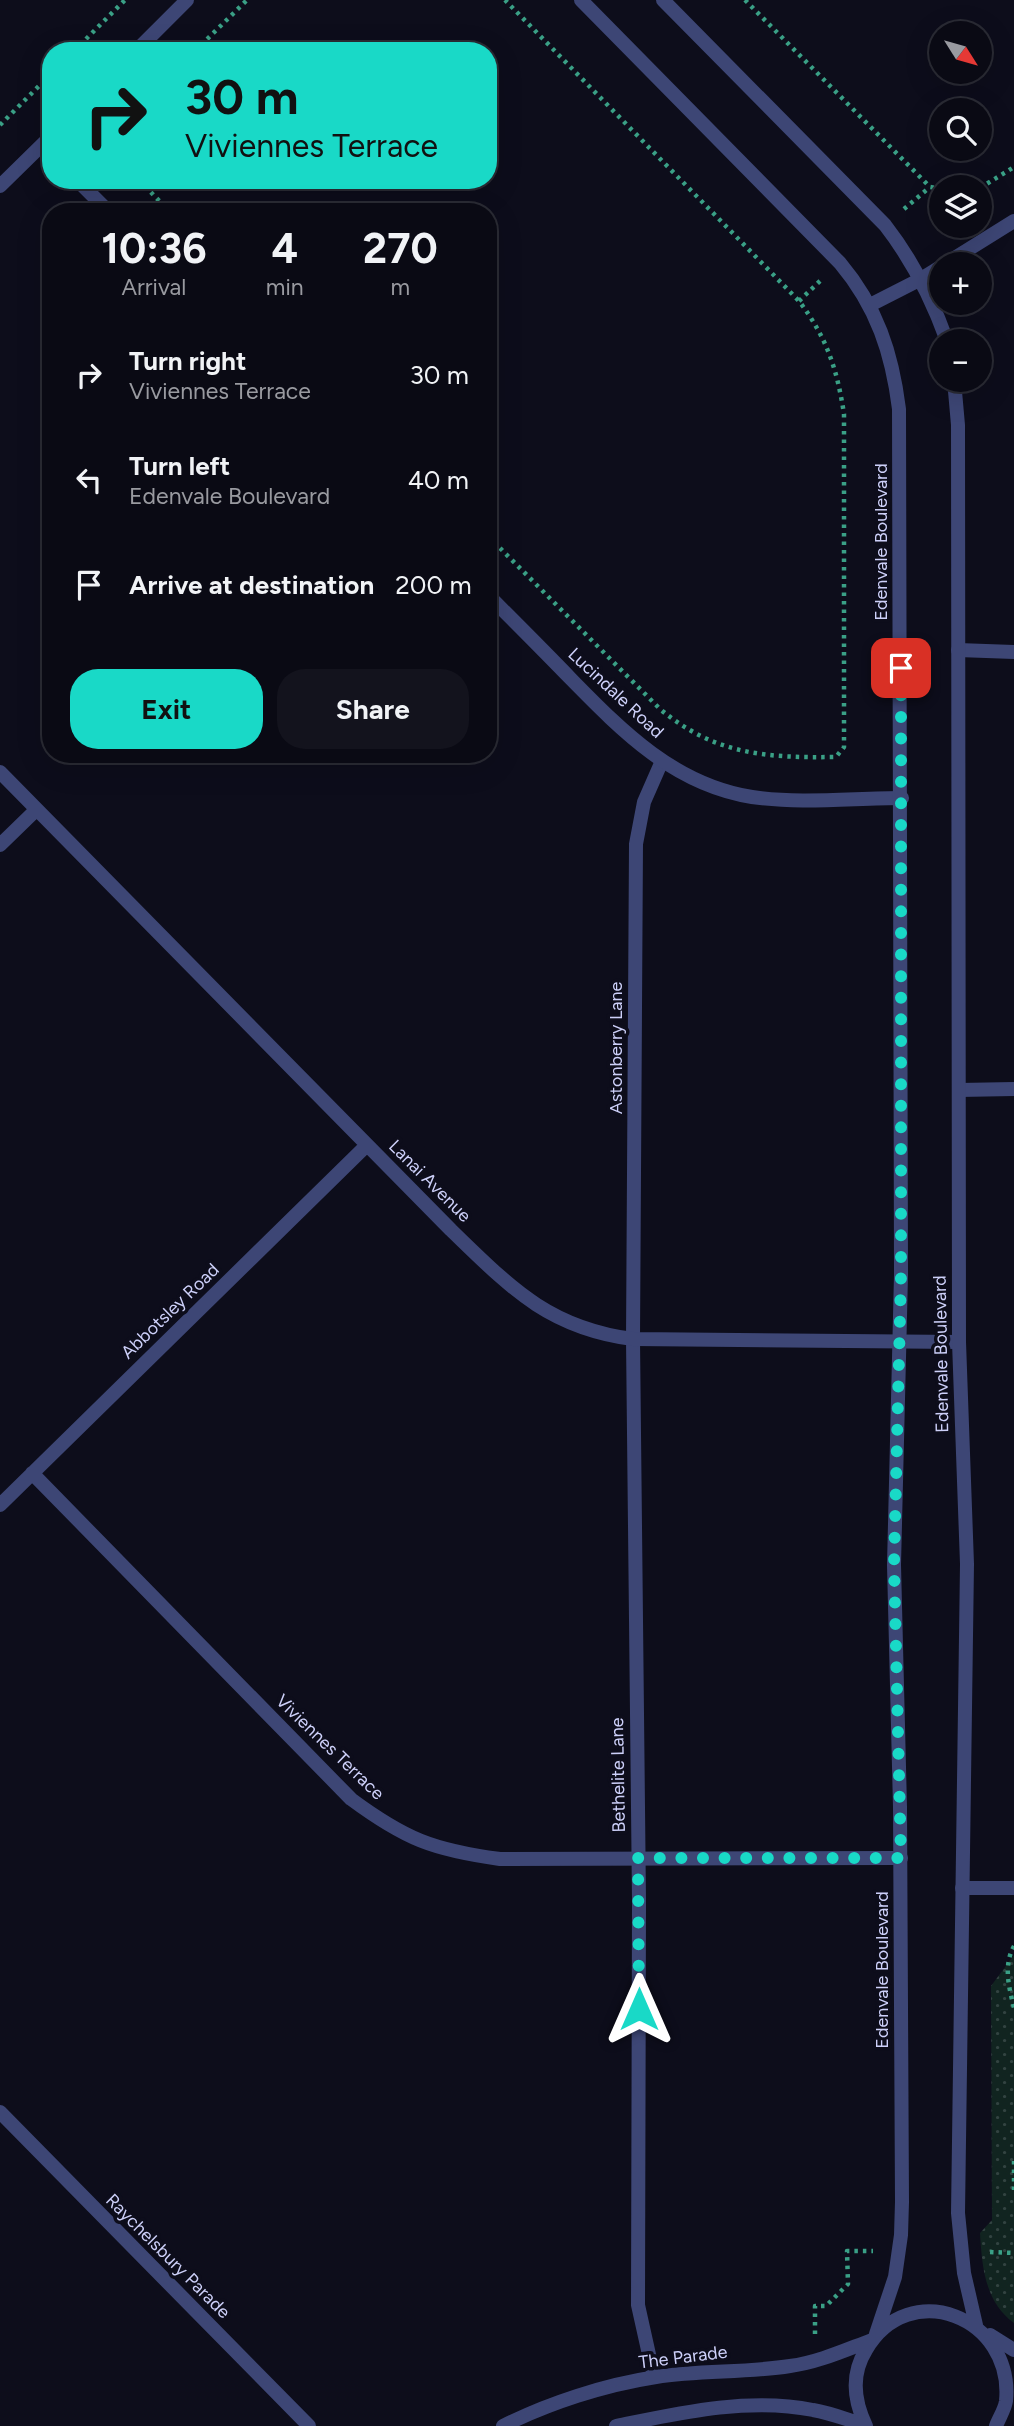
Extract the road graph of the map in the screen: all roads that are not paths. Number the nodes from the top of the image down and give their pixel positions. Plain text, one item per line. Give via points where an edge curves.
1 (187, 0) edge
2 (581, 0) edge
3 (663, 0) edge
4 (145, 42) edge
5 (42, 149) edge
6 (0, 186) edge
7 (87, 189) edge
8 (100, 203) edge
9 (1014, 221) edge
10 (964, 252) edge
11 (929, 274) edge
12 (921, 279) junction
13 (870, 305) junction
14 (942, 329) edge
15 (955, 392) edge
16 (497, 604) edge
17 (958, 650) junction
18 (1014, 652) edge
19 (662, 761) junction
20 (0, 772) edge
21 (902, 798) junction
22 (36, 810) junction
23 (0, 845) edge
24 (1014, 1089) edge
25 (959, 1090) junction
26 (367, 1145) junction
27 (633, 1339) junction
28 (901, 1341) junction
29 (959, 1342) junction
30 (32, 1473) junction
31 (0, 1505) edge
32 (638, 1858) junction
33 (901, 1858) junction
34 (962, 1888) junction
35 (1014, 1888) edge
36 (0, 2112) edge
37 (979, 2328) junction
38 (874, 2337) junction
39 (1014, 2350) edge
40 (653, 2377) junction
41 (1014, 2421) edge
42 (865, 2425) edge
43 (309, 2426) edge
44 (503, 2426) edge
45 (616, 2426) edge
46 (997, 2426) edge

1 - 4 street
2 - 13 street, Edenvale Boulevard via 840,263
3 - 12 street via 886,225
5 - 6 street
7 - 8 street
9 - 10 street
11 - 12 street
12 - 13 street
12 - 14 street
13 - 21 street, Edenvale Boulevard via 895,371 899,409
15 - 17 street, Edenvale Boulevard
16 - 19 street, Lucindale Road via 612,721
17 - 18 street
17 - 25 street, Edenvale Boulevard
19 - 21 street, Lucindale Road via 693,779 753,797
19 - 27 street, Astonberry Lane via 644,802 636,844
20 - 22 street, Lanai Avenue
21 - 28 street, Edenvale Boulevard
22 - 23 street
22 - 26 street, Lanai Avenue
24 - 25 street
25 - 29 street, Edenvale Boulevard
26 - 27 street, Lanai Avenue via 512,1288 563,1321 587,1331
26 - 30 street, Abbotsley Road
27 - 28 street, Lanai Avenue
27 - 32 street, Bethelite Lane
28 - 29 street, Lanai Avenue
28 - 33 street, Edenvale Boulevard via 894,1565
29 - 34 street, Edenvale Boulevard via 967,1564
30 - 31 street, Abbotsley Road
30 - 32 street, Viviennes Terrace via 351,1799 377,1819 405,1836 466,1854 500,1859
32 - 33 street, Viviennes Terrace
32 - 40 street, Bethelite Lane via 638,2305
33 - 38 street, Edenvale Boulevard via 901,2235 895,2277
34 - 35 street
34 - 37 street, Edenvale Boulevard via 959,2229 964,2273
36 - 43 street, Raychelsbury Parade
37 - 38 street, The Parade via 957,2315 914,2312
37 - 39 street
37 - 46 street, Edenvale Boulevard via 999,2351 1007,2377 1006,2403
38 - 40 street, The Parade via 790,2366
38 - 42 street, Edenvale Boulevard via 860,2359 855,2381
40 - 44 street, The Parade via 578,2396
41 - 46 street
42 - 45 street via 815,2410 760,2405 671,2414

